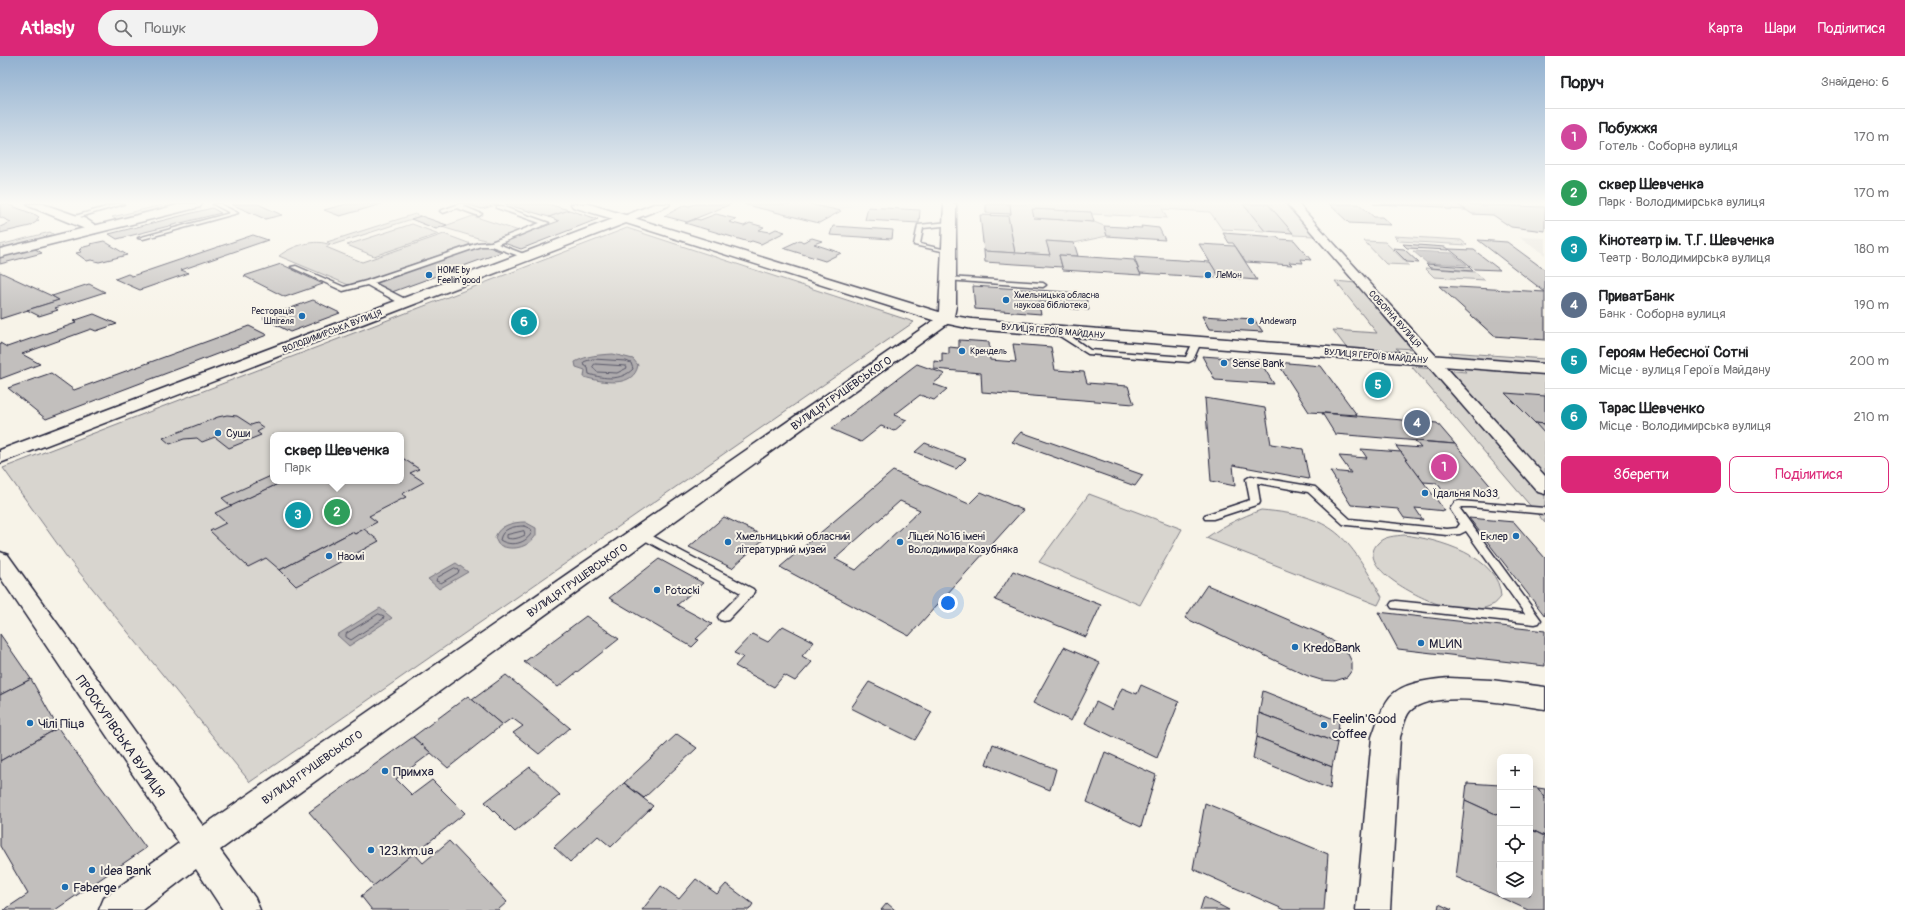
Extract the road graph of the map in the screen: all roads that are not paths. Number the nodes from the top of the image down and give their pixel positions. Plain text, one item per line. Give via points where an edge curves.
1 (36, 244) edge
2 (492, 244) joint
3 (561, 244) edge
4 (709, 244) edge
5 (917, 244) edge
6 (949, 244) edge
7 (1328, 244) edge
8 (949, 252) junction
9 (0, 253) edge
10 (527, 257) junction
11 (294, 267) dead end
12 (948, 279) junction
13 (368, 283) junction
14 (1043, 285) dead end
15 (406, 303) junction
16 (945, 319) junction
17 (1432, 360) junction
18 (1545, 369) edge
19 (0, 457) edge
20 (1545, 488) edge
21 (1545, 511) edge
22 (1209, 517) dead end
23 (1465, 525) junction
24 (641, 534) junction
25 (0, 560) edge
26 (1396, 605) dead end
27 (724, 617) dead end
28 (1545, 698) edge
29 (199, 847) junction
30 (116, 910) edge
31 (244, 910) edge
32 (1373, 910) edge

1 - 9 street
2 - 10 lane
2 - 13 lane via 480,244
3 - 10 street, ВОЛОДИМИРСЬКА ВУЛИЦЯ
4 - 16 street, ВУЛИЦЯ ГЕРОЇВ МАЙДАНУ
5 - 8 lane
6 - 8 street
7 - 17 street, СОБОРНА ВУЛИЦЯ
8 - 12 street
10 - 15 street, ВОЛОДИМИРСЬКА ВУЛИЦЯ
11 - 13 lane via 343,289
12 - 14 lane
12 - 16 street via 948,306
13 - 15 lane
15 - 19 street, ВОЛОДИМИРСЬКА ВУЛИЦЯ
16 - 17 street, ВУЛИЦЯ ГЕРОЇВ МАЙДАНУ via 972,324
16 - 24 street, ВУЛИЦЯ ГРУШЕВСЬКОГО
17 - 18 street, ВУЛИЦЯ ГЕРОЇВ МАЙДАНУ
17 - 20 street, СОБОРНА ВУЛИЦЯ
21 - 23 lane via 1459,504 1455,509
22 - 23 lane via 1255,502 1251,479 1311,489 1347,522 1447,532 1460,531
23 - 26 lane via 1535,620
24 - 27 lane via 749,592
24 - 29 street, ВУЛИЦЯ ГРУШЕВСЬКОГО
25 - 29 street, ПРОСКУРІВСЬКА ВУЛИЦЯ
28 - 32 street via 1444,689 1421,692 1401,704 1386,737
29 - 30 street, ВУЛИЦЯ ГРУШЕВСЬКОГО
29 - 31 street, ПРОСКУРІВСЬКА ВУЛИЦЯ

